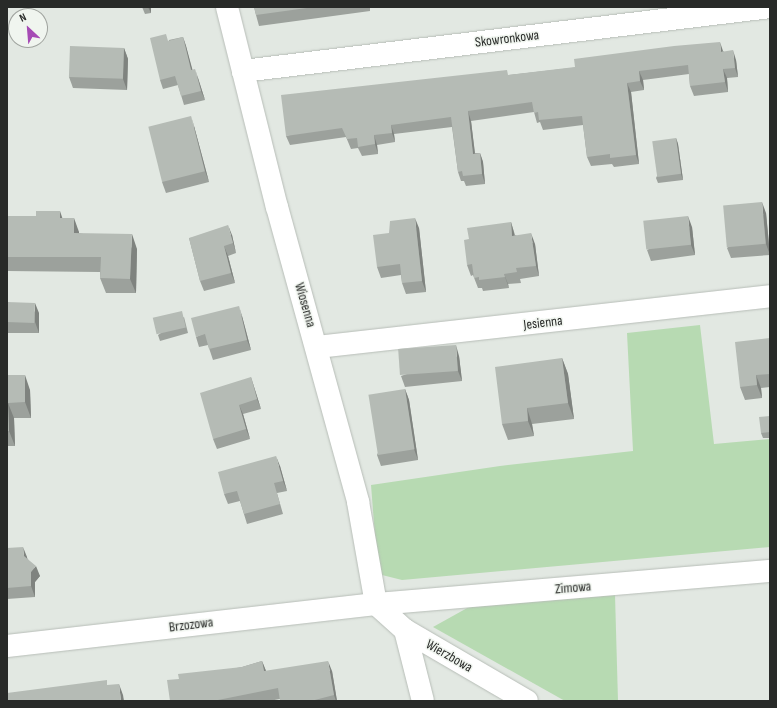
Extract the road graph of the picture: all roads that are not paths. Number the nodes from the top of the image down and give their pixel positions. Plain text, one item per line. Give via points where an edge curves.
1 (227, 7) edge
2 (770, 7) edge
3 (243, 71) junction
4 (770, 296) edge
5 (317, 347) junction
6 (770, 572) edge
7 (376, 604) junction
8 (405, 630) junction
9 (7, 646) edge
10 (423, 701) edge
11 (527, 701) edge

1 - 3 street, Wiosenna
2 - 3 street, Skowronkowa
3 - 5 street, Wiosenna
4 - 5 street, Jesienna
5 - 7 street, Wiosenna via 358,502
6 - 7 street, Zimowa
7 - 8 street, Wierzbowa
7 - 9 street, Brzozowa
8 - 10 street
8 - 11 street, Wierzbowa

